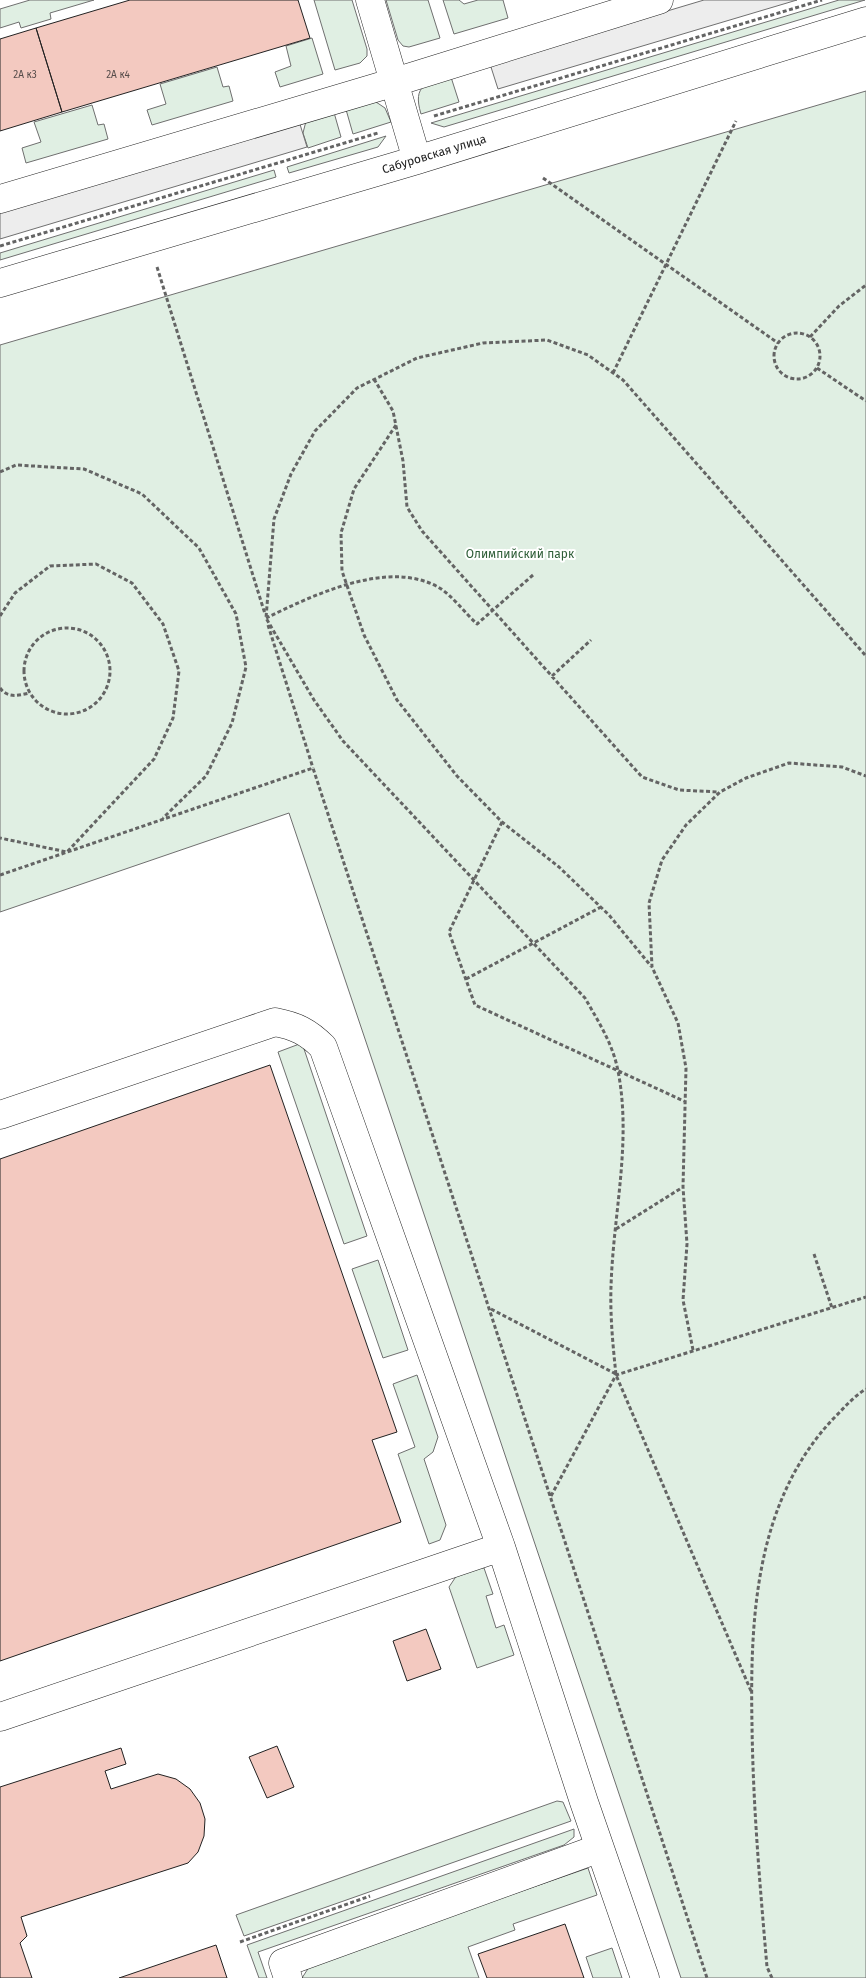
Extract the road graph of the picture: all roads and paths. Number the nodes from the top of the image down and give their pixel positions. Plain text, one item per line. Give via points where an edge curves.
1 (370, 0) edge
2 (659, 0) edge
3 (866, 21) edge
4 (395, 82) junction
5 (736, 121) dead end
6 (417, 160) junction
7 (543, 178) dead end
8 (0, 199) edge
9 (149, 239) junction
10 (665, 266) junction
11 (0, 283) edge
12 (866, 285) edge
13 (810, 337) junction
14 (778, 343) junction
15 (817, 368) junction
16 (613, 373) junction
17 (374, 379) junction
18 (866, 401) edge
19 (396, 425) junction
20 (0, 472) edge
21 (533, 575) dead end
22 (347, 586) junction
23 (493, 610) junction
24 (0, 616) edge
25 (266, 618) junction
26 (591, 640) dead end
27 (866, 656) edge
28 (552, 676) junction
29 (0, 688) edge
30 (30, 693) junction
31 (313, 768) junction
32 (866, 776) edge
33 (720, 792) junction
34 (163, 819) junction
35 (502, 822) junction
36 (0, 838) edge
37 (67, 852) junction
38 (0, 876) edge
39 (475, 881) junction
40 (601, 907) junction
41 (533, 943) junction
42 (652, 967) junction
43 (466, 979) junction
44 (618, 1070) junction
45 (686, 1102) junction
46 (0, 1115) edge
47 (684, 1187) junction
48 (616, 1229) junction
49 (814, 1254) dead end
50 (866, 1297) edge
51 (832, 1308) junction
52 (490, 1309) junction
53 (693, 1350) junction
54 (616, 1375) junction
55 (866, 1389) edge
56 (551, 1497) junction
57 (501, 1547) junction
58 (751, 1690) junction
59 (0, 1717) edge
60 (600, 1848) junction
61 (288, 1978) edge
62 (646, 1978) edge
63 (707, 1978) edge
64 (772, 1978) edge

1 - 4 street
2 - 4 street
3 - 6 street, Сабуровская улица
4 - 6 street
4 - 8 street
5 - 10 path
6 - 9 street, Сабуровская улица
7 - 10 path
9 - 11 street, Сабуровская улица
9 - 25 path
10 - 14 path
10 - 16 path
12 - 13 path via 839,306
13 - 14 path via 794,333 784,336
13 - 15 path via 819,347 821,359
14 - 15 path via 774,362 786,377 796,380 808,378
15 - 18 path
16 - 17 path via 588,355 547,340 483,343 417,358
16 - 27 path via 623,380
17 - 19 path via 393,411
17 - 25 path via 357,388 315,431 291,474 274,519
19 - 22 path via 354,489 341,533 342,571
19 - 23 path via 407,506 422,531
20 - 34 path via 16,465 84,469 142,494 199,548 236,614 246,667 232,723 206,776
21 - 23 path
22 - 23 path via 381,576 409,576 439,587 477,624
22 - 25 path via 314,596
22 - 35 path via 364,635 397,700 457,776
23 - 28 path
24 - 37 path via 15,593 50,566 96,564 132,582 163,624 179,671 173,718 154,759
25 - 31 path
25 - 39 path via 314,700 343,741
26 - 28 path
28 - 33 path via 642,777 679,790
29 - 30 path via 3,693 14,697
30 - 30 path via 45,707 63,714 90,707 101,697 110,669 99,642 87,632 72,628 44,634 27,655 25,681
31 - 34 path
31 - 52 path
32 - 33 path via 842,767 789,763 746,778
33 - 42 path via 686,825 662,860 650,903
34 - 37 path
35 - 39 path
35 - 40 path via 559,867
36 - 37 path
37 - 38 path
39 - 41 path
39 - 43 path via 449,932
40 - 41 path
40 - 42 path
41 - 43 path
41 - 44 path via 585,998 606,1034
42 - 45 path via 678,1024 686,1068
43 - 44 path via 475,1005
44 - 45 path
44 - 48 path via 623,1122
45 - 47 path
46 - 57 street via 274,1022 295,1026 309,1034 323,1047
47 - 48 path
47 - 53 path via 687,1244 683,1300
48 - 54 path via 611,1287
49 - 51 path
50 - 51 path
51 - 53 path
52 - 54 path
52 - 56 path
53 - 54 path
54 - 56 path
54 - 58 path
55 - 58 path via 856,1395 821,1432 790,1479 771,1529 755,1594
56 - 63 path
57 - 59 street
57 - 60 street
58 - 64 path via 752,1792 768,1967
60 - 61 street via 283,1963
60 - 62 street

